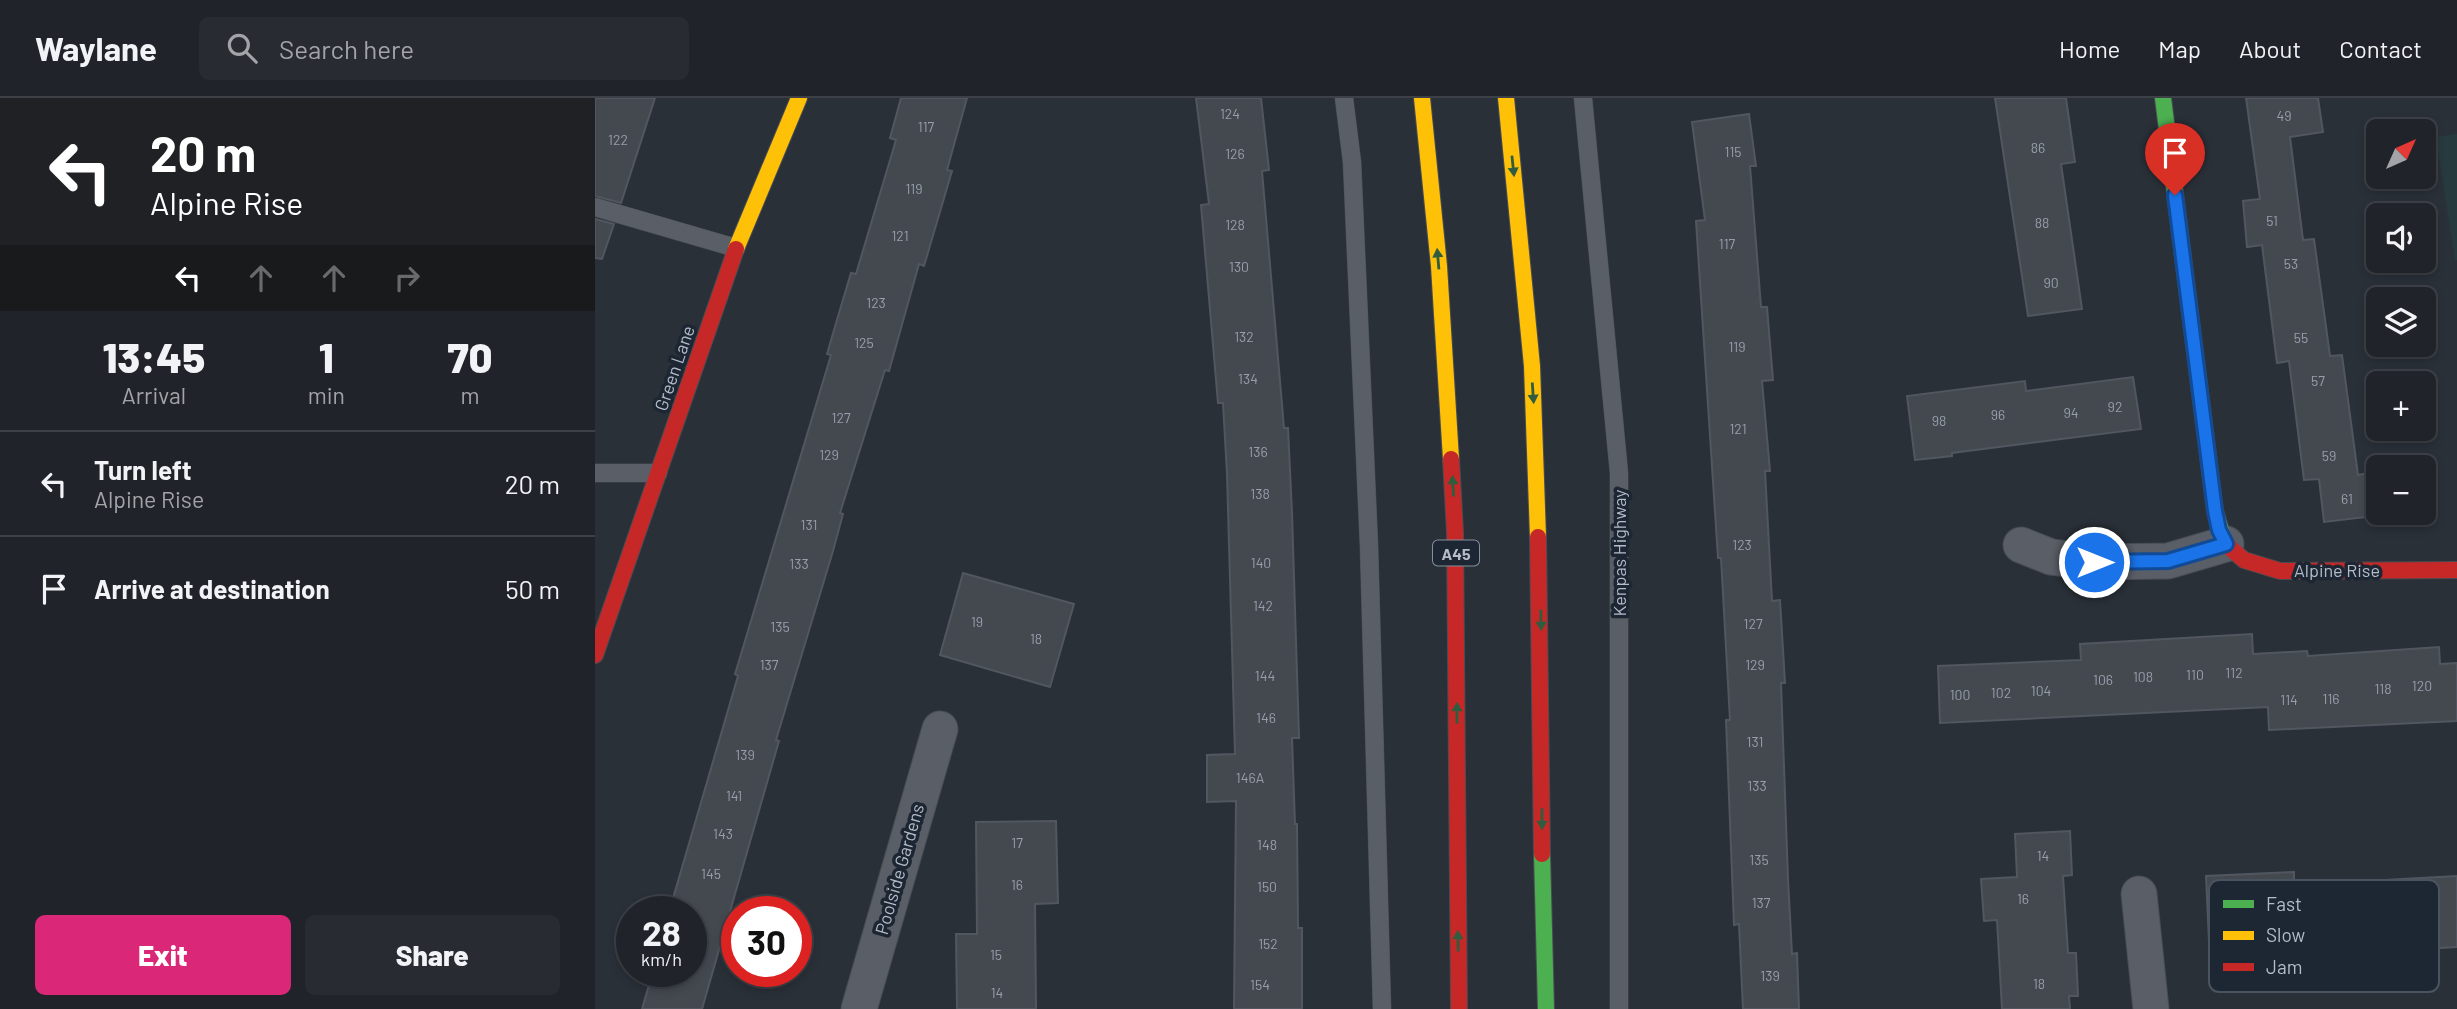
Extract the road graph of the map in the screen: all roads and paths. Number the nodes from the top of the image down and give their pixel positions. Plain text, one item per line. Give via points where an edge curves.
1 (799, 98) edge
2 (1344, 98) edge
3 (1422, 98) edge
4 (1506, 98) edge
5 (1583, 98) edge
6 (2162, 98) edge
7 (595, 208) edge
8 (736, 248) junction
9 (595, 472) edge
10 (658, 472) junction
11 (2021, 544) dead end
12 (2226, 544) junction
13 (2457, 570) edge
14 (595, 655) edge
15 (940, 729) dead end
16 (2139, 894) dead end
17 (859, 1009) edge
18 (1382, 1009) edge
19 (1459, 1009) edge
20 (1546, 1009) edge
21 (1619, 1009) edge
22 (2151, 1009) edge

1 - 8 main road, Green Lane
2 - 18 lane via 1352,162 1370,546
19 -> 3 main road, A45 via 1455,532 1439,266
4 -> 20 main road via 1534,402
5 - 21 lane, Kenpas Highway via 1619,473
6 - 12 main road via 2215,511
7 - 8 lane
8 - 10 main road, Green Lane
9 - 10 lane
10 - 14 main road, Green Lane
11 - 12 street via 2051,557 2107,562 2168,561
12 - 13 main road, Alpine Rise via 2253,566 2280,571
15 - 17 street, Poolside Gardens
16 - 22 street

